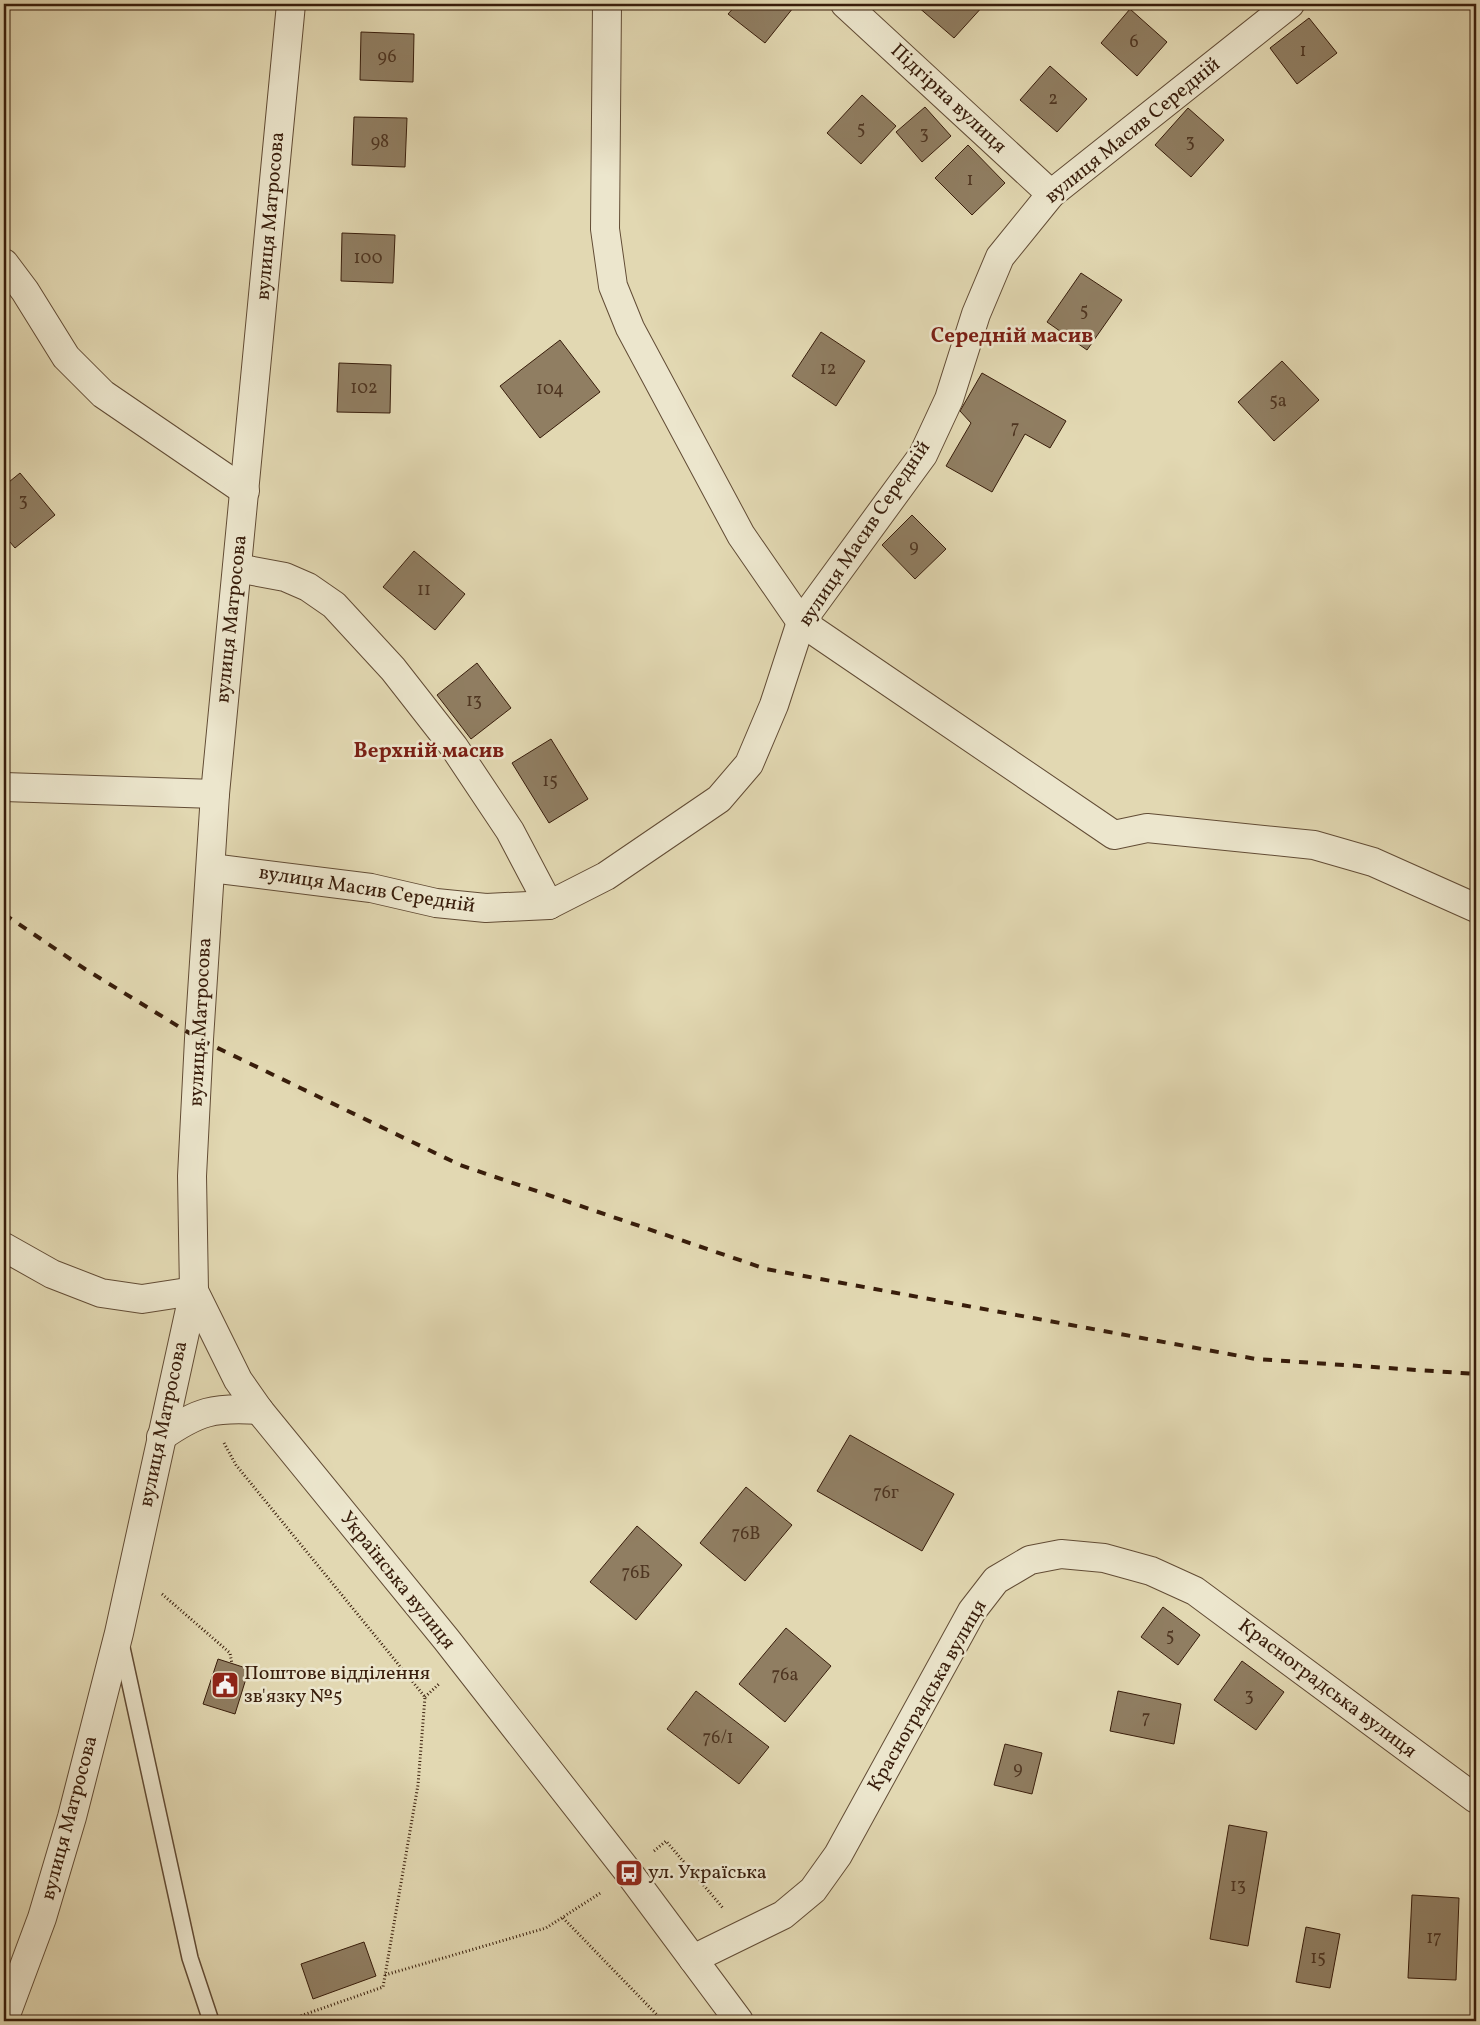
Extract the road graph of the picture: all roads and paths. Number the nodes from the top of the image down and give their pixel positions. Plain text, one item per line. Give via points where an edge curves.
1 (291, 4) edge
2 (607, 4) edge
3 (845, 4) edge
4 (1290, 4) edge
5 (1051, 194) junction
6 (4, 263) edge
7 (245, 491) junction
8 (237, 568) junction
9 (801, 622) junction
10 (4, 787) edge
11 (215, 794) junction
12 (211, 868) junction
13 (549, 904) junction
14 (1476, 908) edge
15 (4, 1247) edge
16 (194, 1291) junction
17 (259, 1410) junction
18 (206, 1411) junction
19 (161, 1437) junction
20 (133, 1569) junction
21 (118, 1633) junction
22 (232, 1664) dead end
23 (1476, 1799) edge
24 (666, 1841) dead end
25 (629, 1873) junction
26 (564, 1918) junction
27 (745, 1934) junction
28 (693, 1959) junction
29 (385, 1975) junction
30 (4, 2020) edge
31 (210, 2021) edge
32 (286, 2021) edge
33 (663, 2021) edge
34 (739, 2021) edge

1 - 7 street, вулиця Матросова
2 - 9 street via 605,229 613,286 630,328 741,536
3 - 5 street, Підгірна вулиця
4 - 5 street, вулиця Масив Середній
5 - 9 street, вулиця Масив Середній via 1000,257 976,314 950,399 923,455
6 - 7 street via 66,356 103,394
7 - 8 street, вулиця Матросова
8 - 11 street, вулиця Матросова
8 - 13 street via 285,577 308,587 334,605 393,669 454,747 510,831
9 - 13 street, вулиця Масив Середній via 774,705 749,764 719,799 606,876
9 - 14 street via 1114,835 1147,828 1314,845 1373,862
10 - 11 street
11 - 12 street, вулиця Матросова
12 - 13 street, вулиця Масив Середній via 370,888 436,903 486,908
12 - 16 street, вулиця Матросова via 192,1176
15 - 16 street via 52,1274 101,1293 142,1299
16 - 17 street, Українська вулиця via 238,1380
16 - 19 street, вулиця Матросова
17 - 18 street via 229,1408
17 - 25 street, Українська вулиця
18 - 19 street via 183,1421
18 - 29 path via 236,1465 426,1697 418,1785
19 - 20 street, вулиця Матросова
20 - 21 street, вулиця Матросова
20 - 22 path via 230,1653
21 - 30 street, вулиця Матросова via 72,1817 42,1918
21 - 31 lane via 190,1958
23 - 27 street, Красноградська вулиця via 1195,1590 1151,1571 1104,1558 1061,1554 1030,1560 996,1580 972,1611 838,1855 814,1890 783,1915
24 - 27 path
25 - 26 path
25 - 28 street, Українська вулиця
26 - 29 path via 546,1928
26 - 33 path
27 - 28 street, Красноградська вулиця
28 - 34 street, Українська вулиця
29 - 32 path via 383,1987

